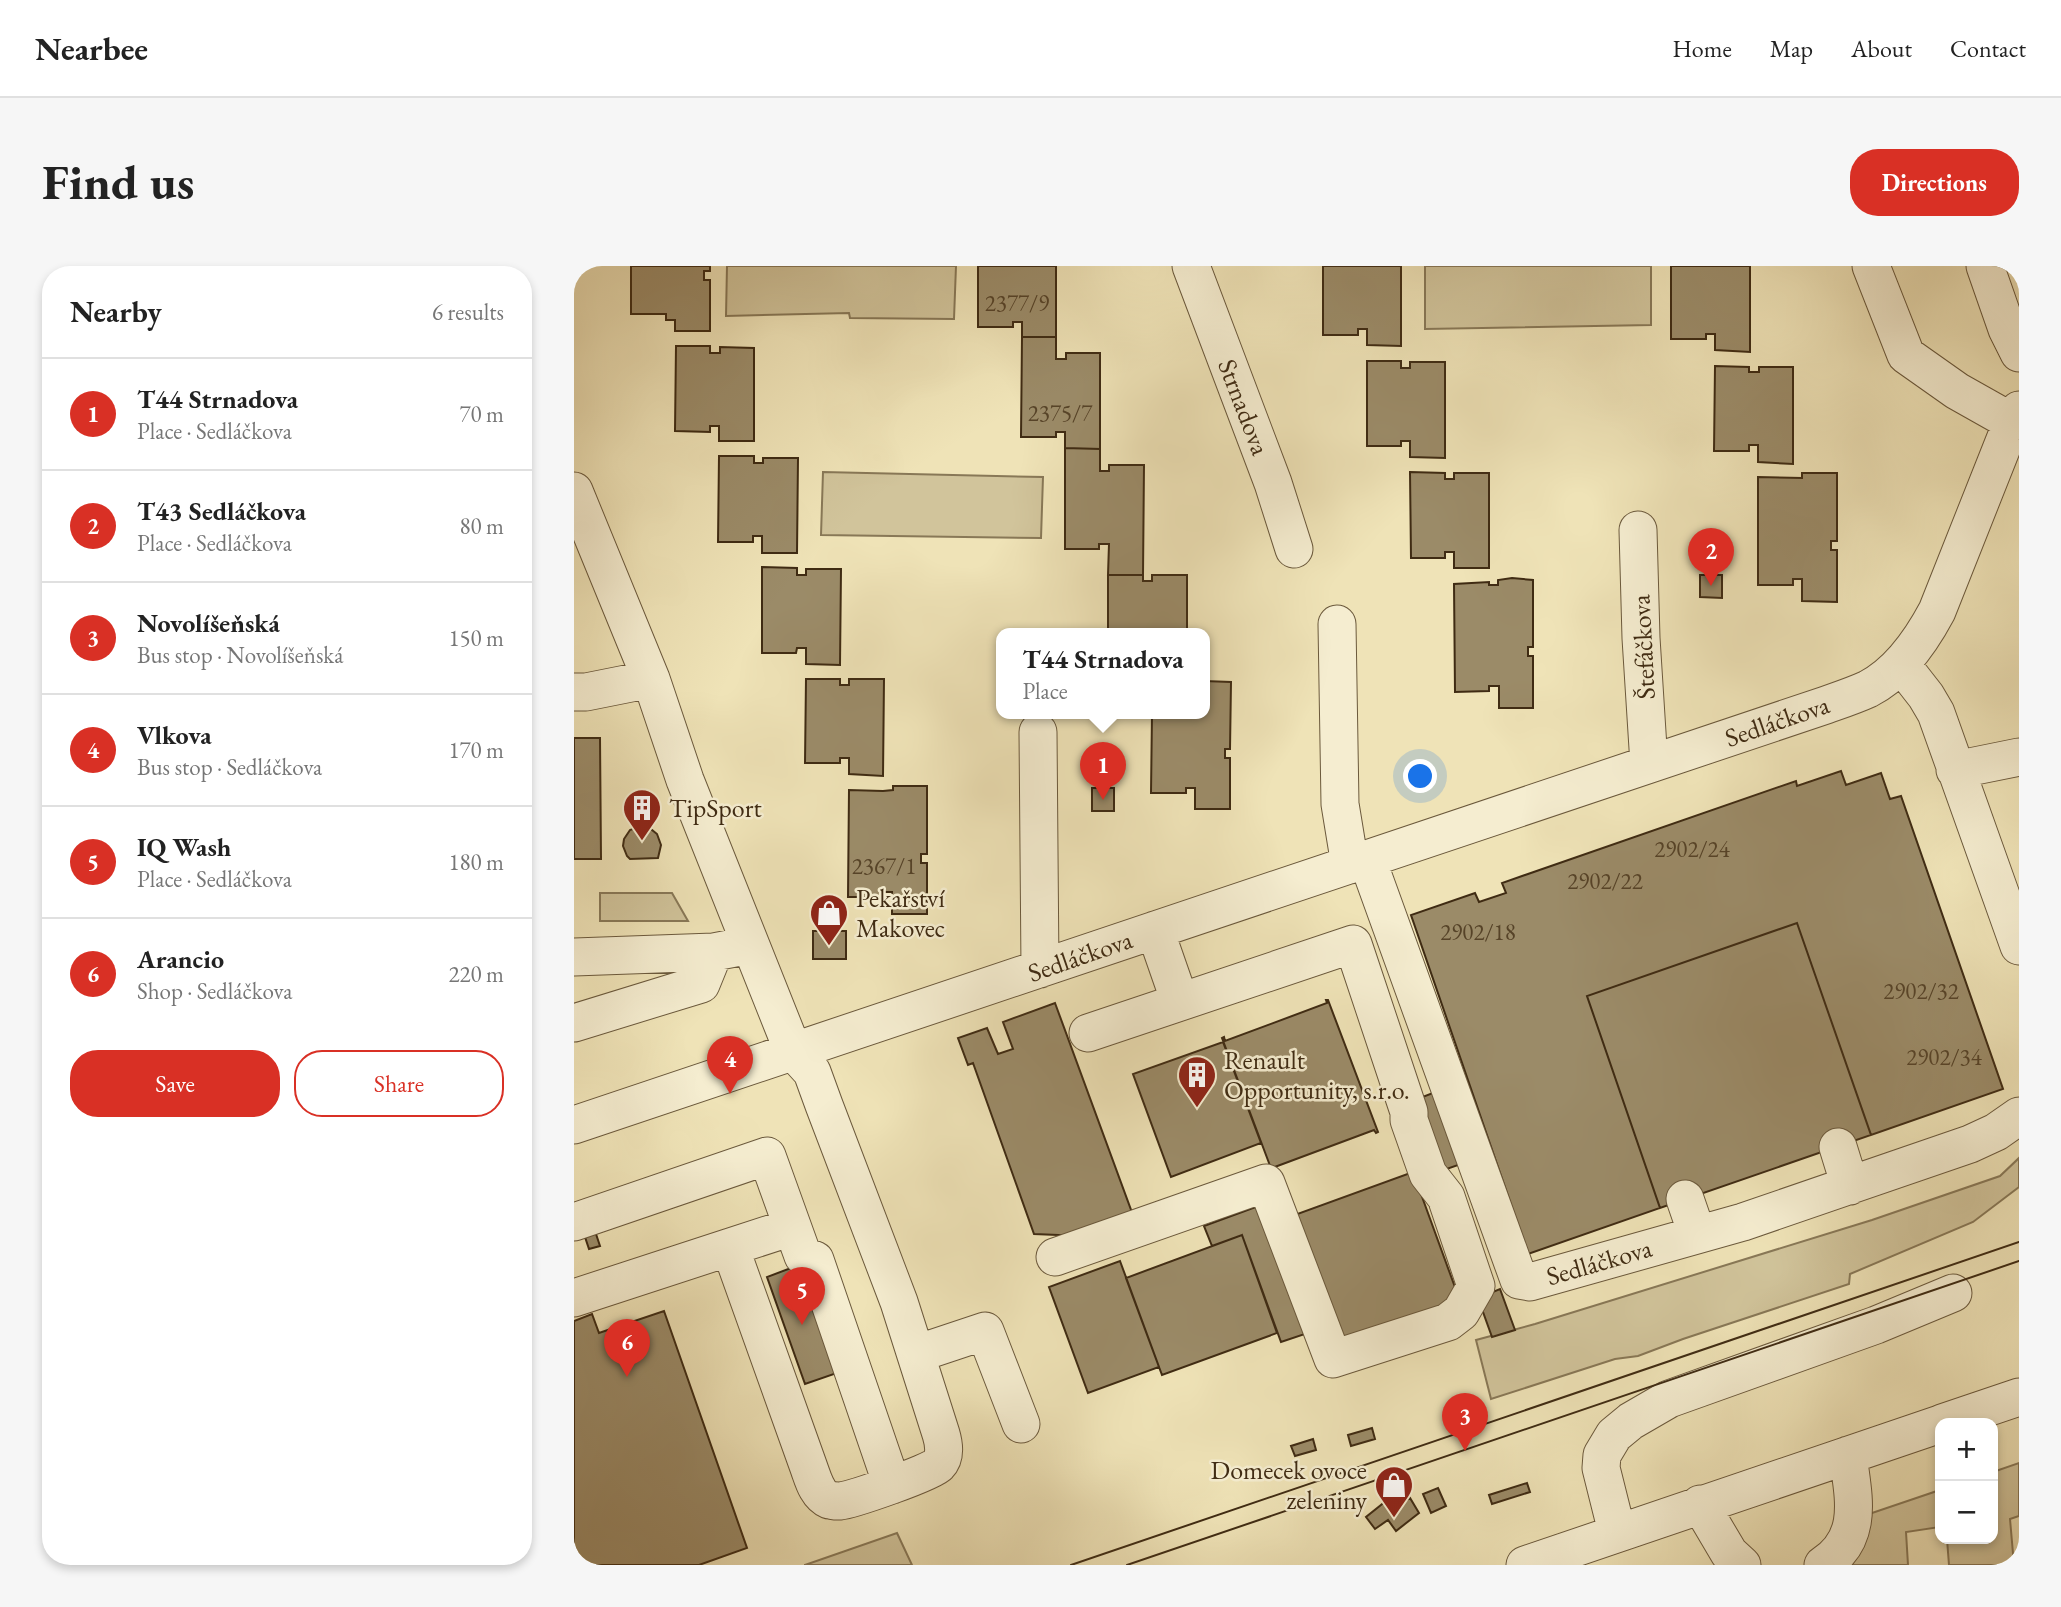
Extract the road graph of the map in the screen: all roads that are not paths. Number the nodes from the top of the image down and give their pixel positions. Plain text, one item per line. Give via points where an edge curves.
1 (1191, 266) edge
2 (1871, 266) edge
3 (1985, 266) edge
4 (2019, 353) edge
5 (2015, 416) edge
6 (574, 493) edge
7 (1638, 530) dead end
8 (1294, 549) dead end
9 (1337, 624) dead end
10 (1901, 664) junction
11 (651, 679) junction
12 (574, 692) edge
13 (1038, 732) dead end
14 (2019, 757) edge
15 (1649, 764) junction
16 (1955, 770) junction
17 (1358, 862) junction
18 (1155, 930) junction
19 (750, 945) junction
20 (2019, 946) edge
21 (714, 952) junction
22 (574, 957) edge
23 (1040, 969) junction
24 (1180, 1002) junction
25 (574, 1023) edge
26 (1088, 1033) dead end
27 (793, 1051) junction
28 (2019, 1116) edge
29 (574, 1125) edge
30 (1838, 1147) dead end
31 (1850, 1186) junction
32 (1685, 1199) dead end
33 (574, 1222) edge
34 (1697, 1234) junction
35 (730, 1247) junction
36 (803, 1248) junction
37 (1055, 1257) dead end
38 (1952, 1293) dead end
39 (574, 1298) edge
40 (916, 1354) junction
41 (2019, 1397) edge
42 (1958, 1418) edge
43 (1021, 1424) dead end
44 (1935, 1426) edge
45 (1848, 1455) junction
46 (892, 1485) junction
47 (1700, 1504) junction
48 (1617, 1532) junction
49 (1525, 1565) edge
50 (1742, 1565) edge
51 (1823, 1565) edge

1 - 8 street, Strnadova
2 - 5 street via 1906,355 1958,391
3 - 4 street
5 - 10 street, Sedláčkova via 1937,611
6 - 11 street
7 - 15 street, Štefáčkova
9 - 17 street via 1339,804
10 - 15 street, Sedláčkova via 1868,689
10 - 16 street via 1936,713
11 - 12 street
11 - 19 street
13 - 23 street
14 - 16 street
15 - 17 street, Sedláčkova
16 - 20 street
17 - 18 street, Sedláčkova
17 - 34 street, Sedláčkova via 1519,1280 1530,1282
18 - 23 street, Sedláčkova
18 - 24 street
19 - 21 street
19 - 27 street
21 - 22 street
21 - 25 street via 701,984
23 - 27 street, Sedláčkova
24 - 26 street
24 - 37 street via 1353,944 1409,1120 1429,1174 1446,1197 1476,1286 1461,1312 1448,1322 1333,1359 1266,1183
27 - 29 street, Sedláčkova
27 - 40 street via 811,1072
28 - 31 street, Sedláčkova via 1970,1144
30 - 31 street
31 - 34 street, Sedláčkova
32 - 34 street
33 - 36 street via 766,1156
35 - 36 street
35 - 39 street
35 - 46 street via 817,1488 826,1499 838,1502
36 - 46 street
38 - 48 street via 1669,1399 1631,1421 1614,1435 1602,1455
40 - 43 street via 985,1331
40 - 46 street via 941,1434 942,1461 936,1468
41 - 42 street
44 - 45 street
45 - 47 street
45 - 51 street via 1853,1525 1844,1546
47 - 48 street
47 - 50 street via 1729,1553
48 - 49 street

